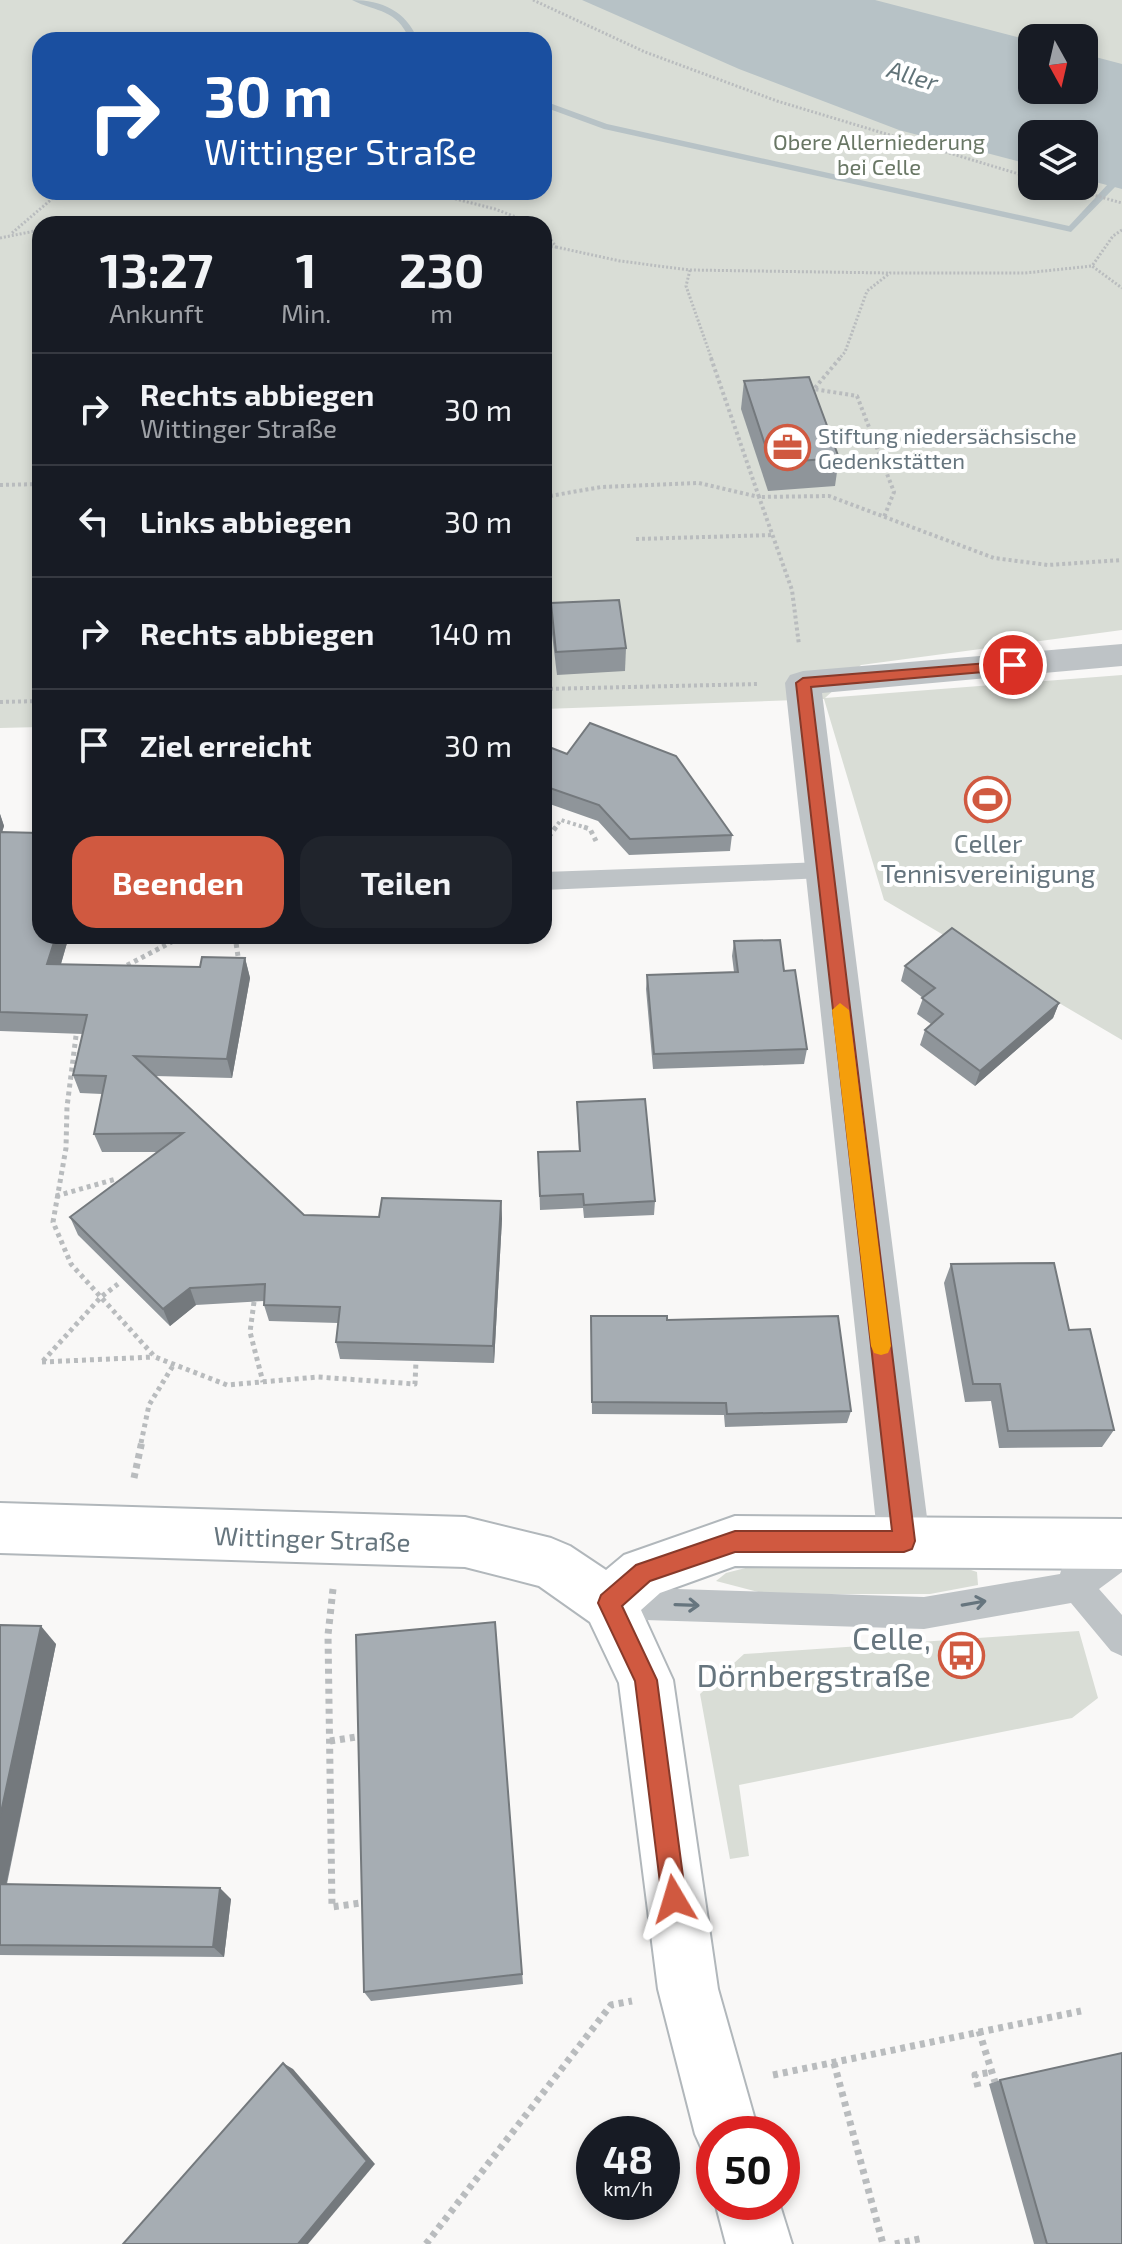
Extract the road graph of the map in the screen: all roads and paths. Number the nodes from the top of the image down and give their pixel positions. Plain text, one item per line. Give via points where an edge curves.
1 (533, 0) edge
2 (1018, 174) edge
3 (1098, 196) edge
4 (51, 200) edge
5 (460, 200) edge
6 (1122, 203) edge
7 (513, 216) edge
8 (1122, 230) edge
9 (32, 231) edge
10 (12, 233) junction
11 (0, 238) edge
12 (552, 241) edge
13 (552, 247) edge
14 (556, 247) junction
15 (1092, 266) junction
16 (690, 270) junction
17 (890, 273) junction
18 (1122, 288) edge
19 (32, 484) edge
20 (0, 485) edge
21 (552, 496) edge
22 (759, 497) junction
23 (884, 517) junction
24 (773, 535) junction
25 (636, 539) dead end
26 (1122, 560) edge
27 (1122, 655) edge
28 (803, 683) junction
29 (552, 689) edge
30 (32, 701) edge
31 (0, 702) edge
32 (568, 811) edge
33 (561, 820) edge
34 (600, 823) edge
35 (590, 829) edge
36 (824, 870) junction
37 (552, 881) edge
38 (168, 944) edge
39 (236, 944) edge
40 (239, 968) edge
41 (114, 972) edge
42 (79, 1013) edge
43 (89, 1040) edge
44 (75, 1042) junction
45 (116, 1179) edge
46 (56, 1196) junction
47 (118, 1284) edge
48 (101, 1297) junction
49 (254, 1302) edge
50 (155, 1357) junction
51 (416, 1361) edge
52 (174, 1364) junction
53 (263, 1382) junction
54 (0, 1528) edge
55 (129, 1532) junction
56 (338, 1540) junction
57 (904, 1541) junction
58 (1122, 1544) edge
59 (1122, 1554) edge
60 (1074, 1564) junction
61 (609, 1603) junction
62 (1122, 1640) edge
63 (364, 1736) edge
64 (329, 1741) junction
65 (369, 1902) edge
66 (688, 1989) junction
67 (1081, 2011) dead end
68 (979, 2031) junction
69 (834, 2063) junction
70 (992, 2072) junction
71 (995, 2082) dead end
72 (978, 2087) dead end
73 (720, 2110) edge
74 (752, 2220) edge
75 (924, 2238) dead end
76 (426, 2244) edge
77 (759, 2244) edge
78 (883, 2244) edge
79 (895, 2244) edge

1 - 2 path via 645,52 777,101
3 - 6 path
4 - 10 path
5 - 7 path
8 - 15 path
9 - 10 path
10 - 11 path
12 - 14 path
13 - 14 path
14 - 16 path
15 - 17 path via 1025,273
15 - 18 path
16 - 17 path
16 - 22 path via 686,286
17 - 23 path via 867,291 845,352 814,389 857,396 894,492
19 - 20 path
21 - 22 path via 601,487 699,483
22 - 23 path via 829,496
22 - 24 path
23 - 26 path via 994,558 1048,565
24 - 25 path
24 - 28 path via 792,590
27 - 28 street
28 - 29 path
28 - 36 street
30 - 31 path
32 - 33 path
34 - 35 path
36 - 37 lane
36 - 57 street
38 - 41 path
39 - 40 path
42 - 44 path
43 - 44 path
44 - 46 path via 66,1148
45 - 46 path
46 - 48 path via 53,1222 71,1264
47 - 48 path
48 - 50 path
48 - 50 path via 42,1362
49 - 53 path via 250,1332
50 - 52 path
51 - 53 path via 415,1384 318,1377
52 - 53 path via 227,1385
52 - 55 path via 149,1405 138,1445
54 - 55 main road, Wittinger Straße
55 - 56 main road, Wittinger Straße
56 - 61 main road, Wittinger Straße via 465,1542 551,1564
56 - 64 path via 328,1635
57 - 60 main road
57 - 61 main road via 735,1541 643,1573
58 - 60 main road
59 - 60 lane
61 -> 60 lane via 924,1613
60 - 62 lane
61 - 66 main road via 646,1680
63 - 64 path
64 - 65 path via 332,1907
66 - 73 main road
66 - 76 path via 611,2005
67 - 68 path
68 - 69 path
68 - 70 path
69 - 73 path
69 - 78 path
70 - 71 path
70 - 72 path via 975,2075
74 - 77 main road
75 - 79 path

